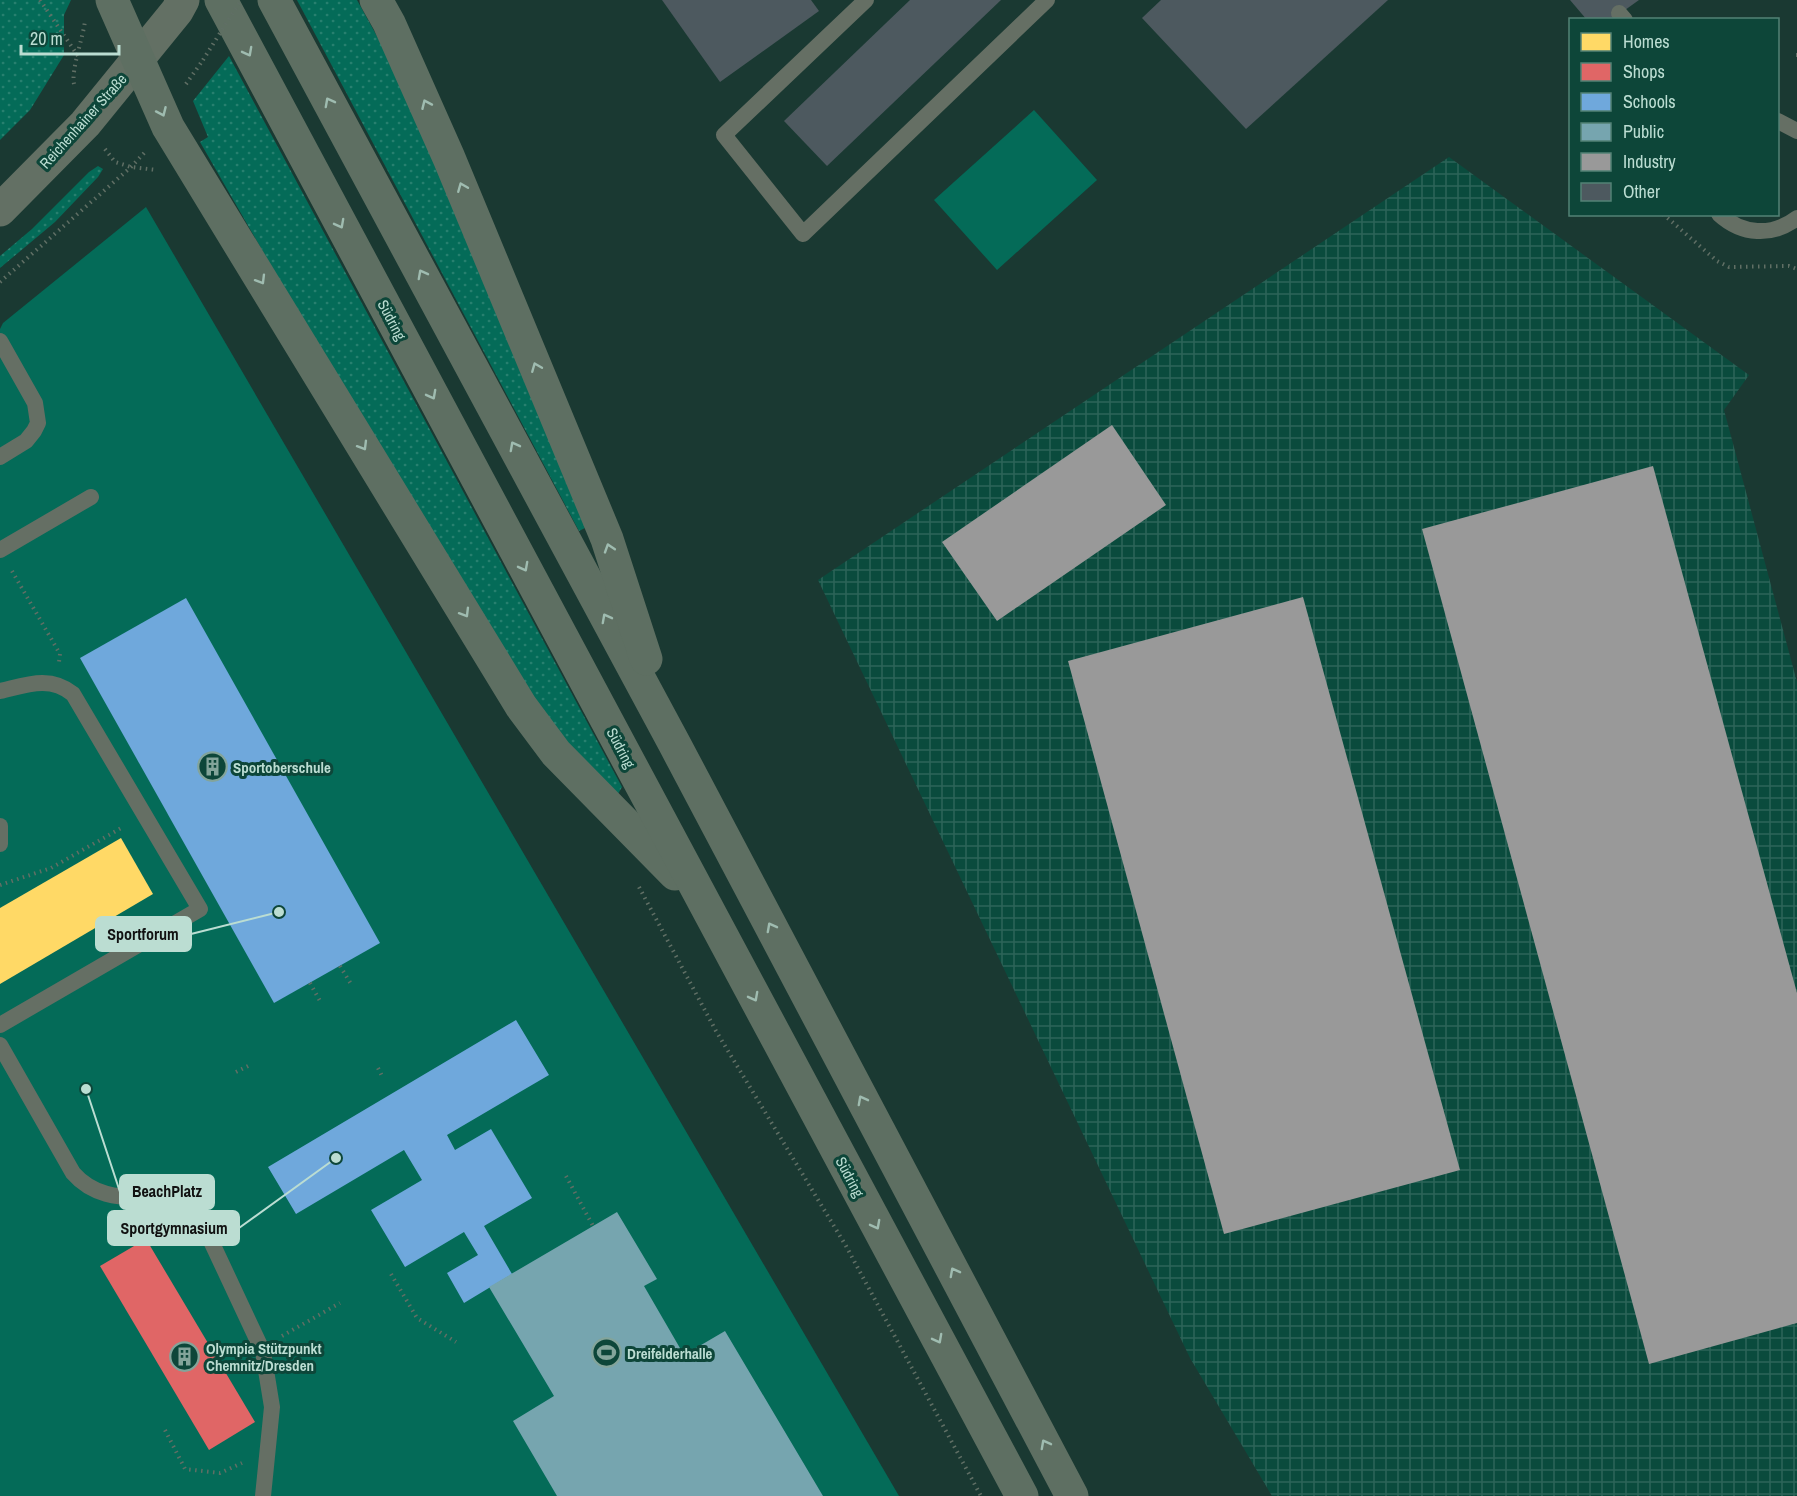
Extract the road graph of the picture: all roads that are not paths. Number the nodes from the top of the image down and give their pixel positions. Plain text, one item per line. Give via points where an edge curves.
1 (221, 0) edge
2 (274, 0) edge
3 (376, 0) edge
4 (866, 0) edge
5 (1047, 0) edge
6 (180, 5) edge
7 (98, 6) edge
8 (138, 59) junction
9 (1779, 122) edge
10 (1797, 131) edge
11 (0, 210) edge
12 (1722, 216) edge
13 (1797, 218) edge
14 (0, 341) edge
15 (0, 457) edge
16 (91, 497) dead end
17 (0, 550) edge
18 (0, 691) edge
19 (674, 743) junction
20 (0, 826) edge
21 (0, 844) edge
22 (707, 909) junction
23 (0, 1025) edge
24 (0, 1045) edge
25 (263, 1496) edge
26 (1022, 1496) edge
27 (1072, 1496) edge

1 -> 22 main road, Südring
19 -> 2 main road
19 -> 3 main road via 607,539 449,158
4 - 5 lane via 724,135 803,234
6 - 8 main road, Reichenhainer Straße
7 - 8 main road
8 - 11 main road, Reichenhainer Straße via 85,124
8 -> 22 main road via 168,127 521,706 556,753
9 - 10 lane
12 - 13 lane via 1752,232 1771,232
14 - 15 lane via 36,403 38,423 26,441
16 - 17 lane
18 - 23 lane via 41,683 57,684 73,694 200,909
27 -> 19 main road
20 - 21 lane
22 -> 26 main road, Südring
24 - 25 lane via 80,1180 116,1197 181,1202 196,1209 263,1352 272,1407

